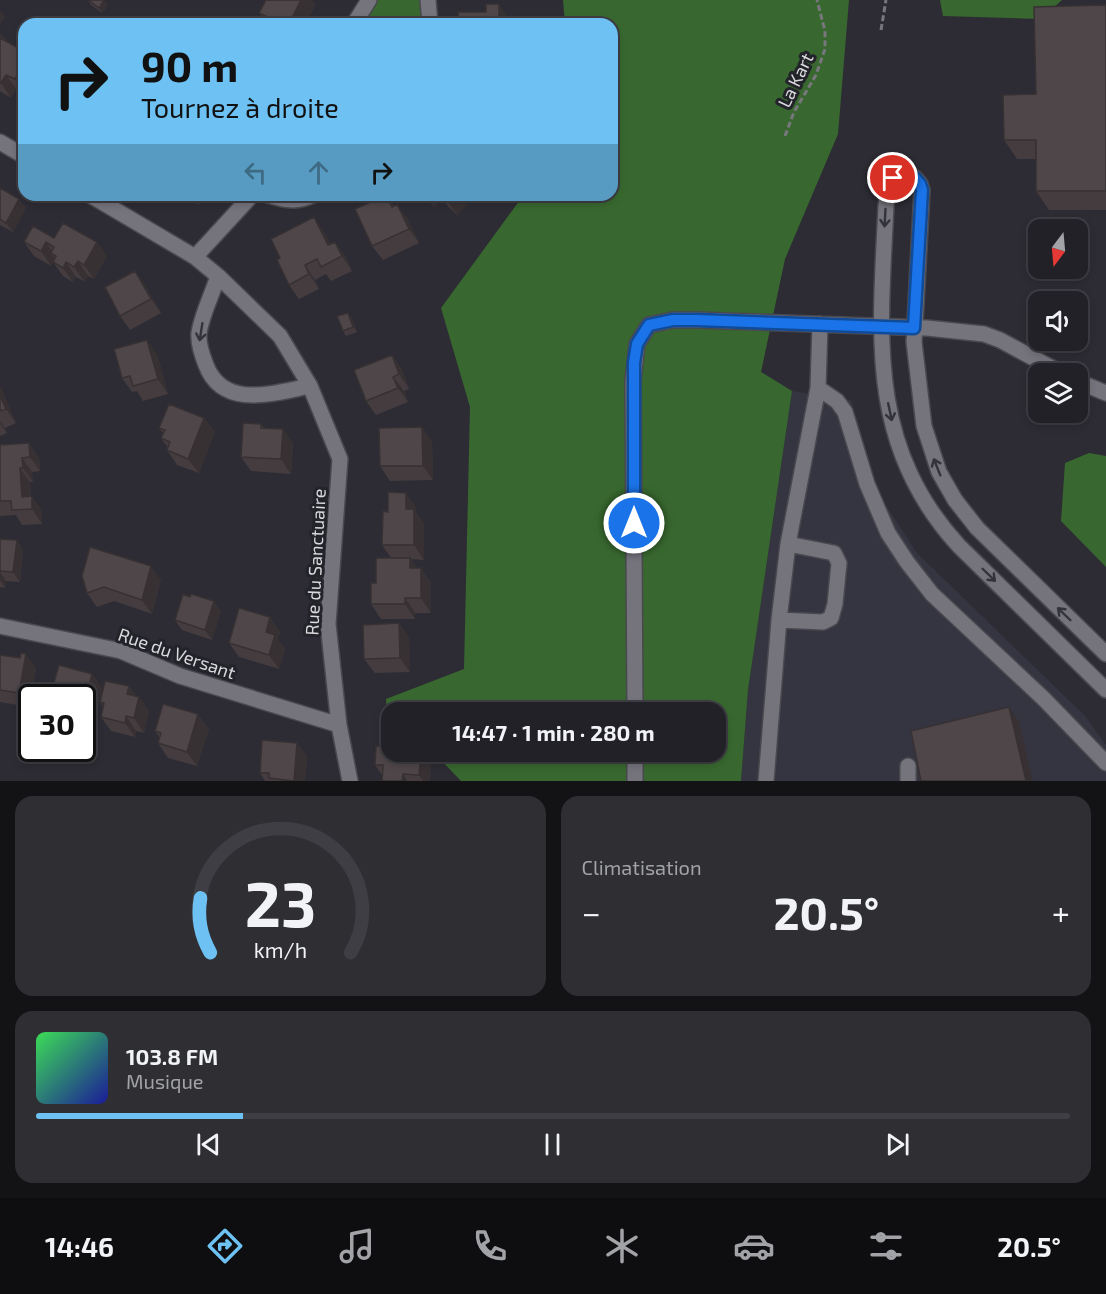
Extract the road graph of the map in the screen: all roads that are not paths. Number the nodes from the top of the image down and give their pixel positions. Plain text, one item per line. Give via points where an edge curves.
1 (369, 0) edge
2 (428, 0) edge
3 (358, 18) edge
4 (430, 18) edge
5 (0, 142) edge
6 (18, 152) edge
7 (100, 201) edge
8 (246, 201) edge
9 (195, 257) junction
10 (218, 276) junction
11 (820, 324) junction
12 (880, 327) junction
13 (914, 328) junction
14 (1043, 363) edge
15 (310, 386) junction
16 (1088, 386) edge
17 (818, 388) junction
18 (1106, 393) edge
19 (788, 544) junction
20 (779, 620) junction
21 (0, 626) edge
22 (1106, 654) edge
23 (1106, 690) edge
24 (635, 702) edge
25 (339, 725) junction
26 (635, 762) edge
27 (1106, 763) edge
28 (350, 781) edge
29 (635, 781) edge
30 (766, 781) edge

1 - 3 street
2 - 4 street
5 - 6 street
7 - 9 street, Rue du Sanctuaire
8 - 9 street
9 - 10 street, Rue du Sanctuaire
10 - 15 street, Rue du Sanctuaire via 280,336
10 -> 15 street via 199,335 209,373 227,392 262,396
11 - 12 street
11 - 17 street
11 - 24 street via 673,320 649,325 637,344 633,381
12 - 13 street
13 -> 12 street via 922,196 920,184 910,177 893,178 888,189
12 -> 23 street via 896,440 908,473 927,506 959,546
13 - 14 street via 984,334
22 -> 13 street via 976,528 946,486 924,426
15 - 25 street, Rue du Sanctuaire via 340,459 328,624
16 - 18 street
17 - 19 street
17 - 27 street via 845,412 867,484 888,532 907,562 932,594
19 - 20 street
19 - 20 street via 834,553 839,563 835,604 831,618 823,622
20 - 30 street
21 - 25 street, Rue du Versant via 121,651 180,676
25 - 28 street, Rue du Sanctuaire
26 - 29 street

